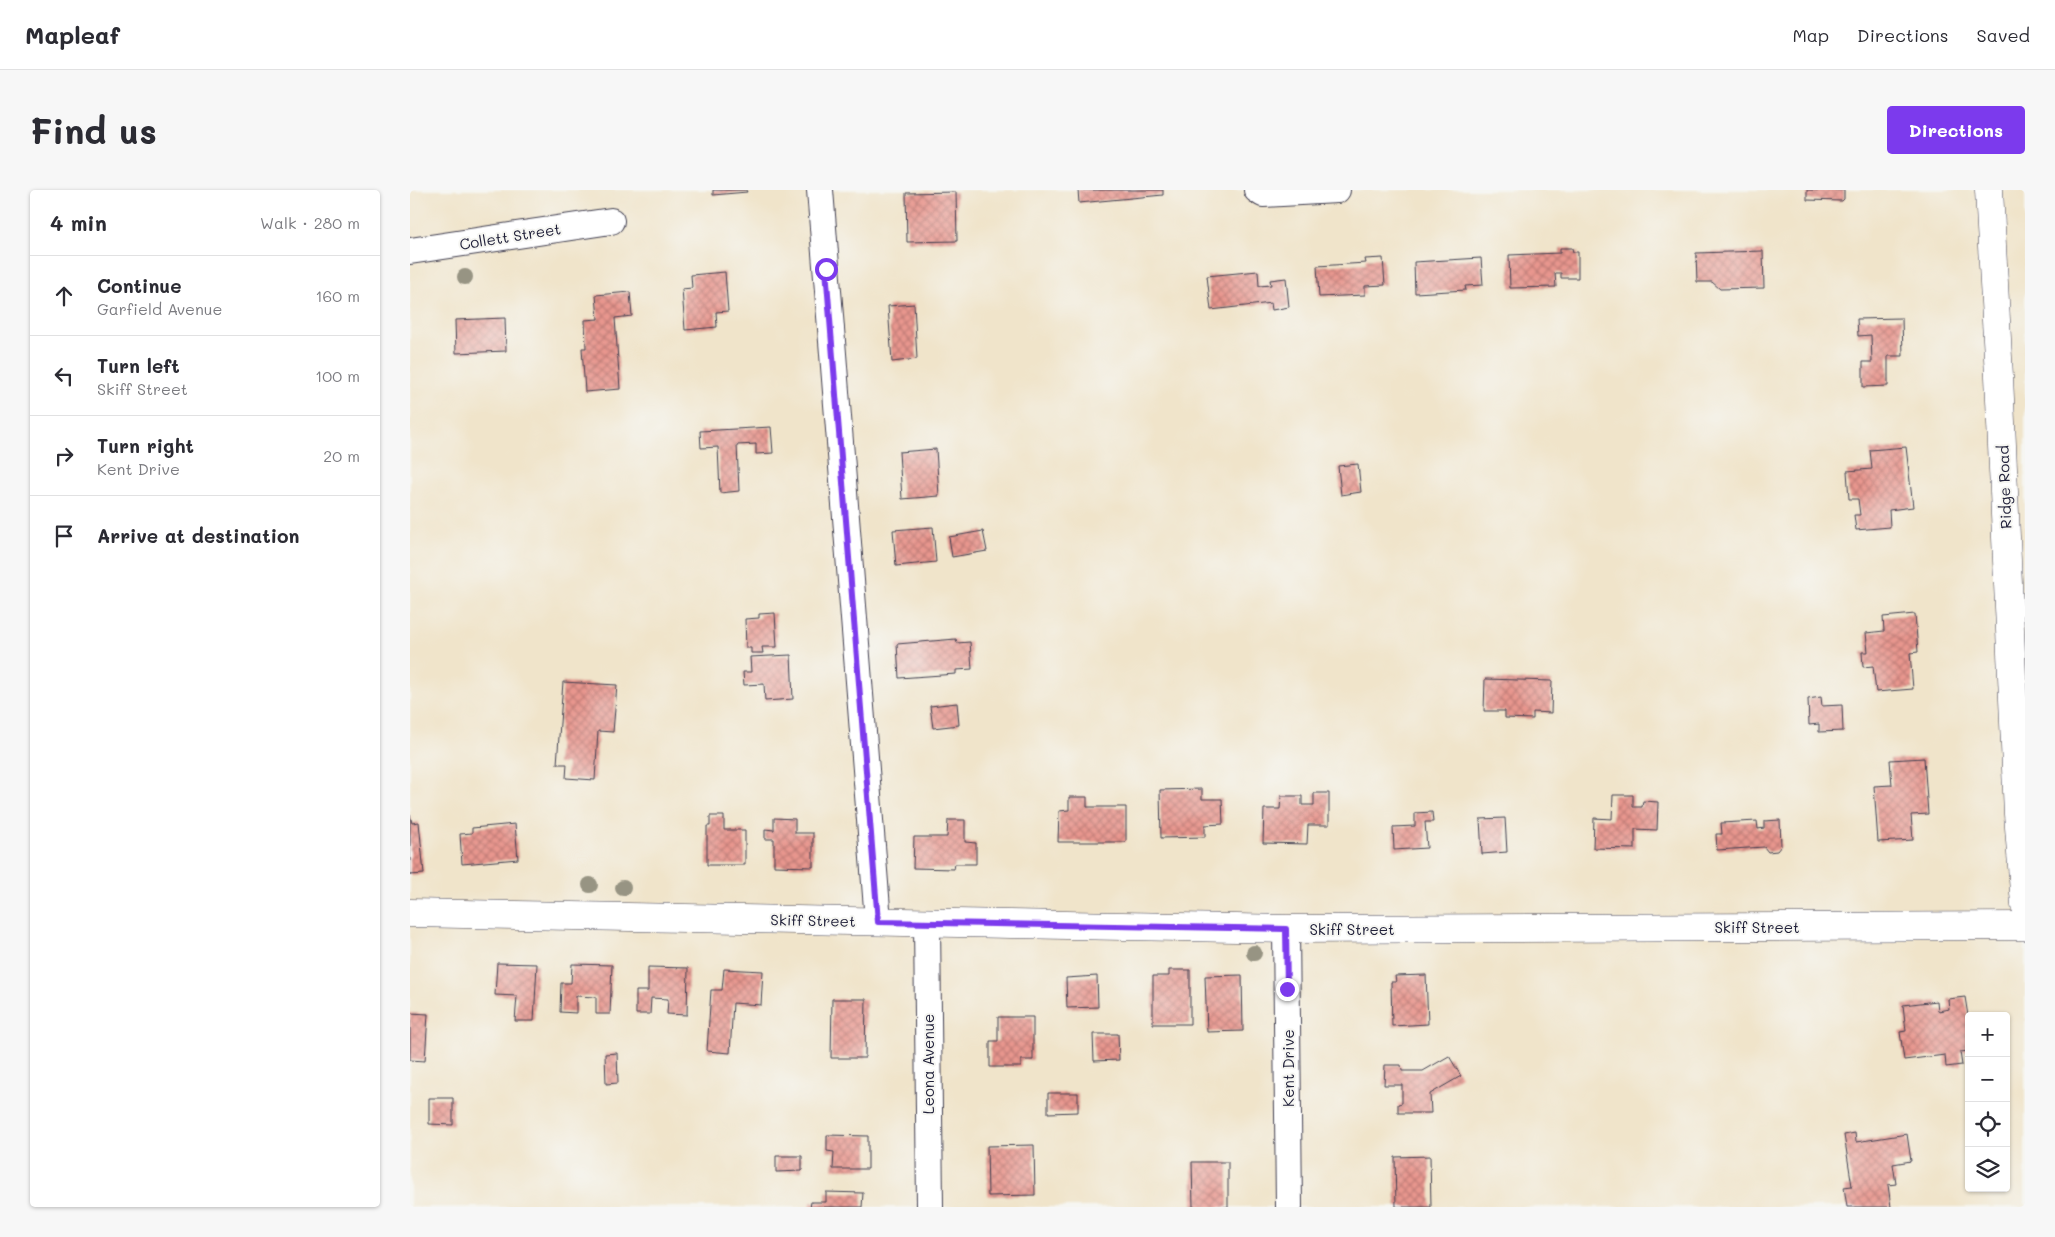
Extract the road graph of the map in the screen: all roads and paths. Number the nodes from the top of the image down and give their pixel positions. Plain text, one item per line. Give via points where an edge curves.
1 (820, 190) edge
2 (1257, 190) edge
3 (1337, 190) edge
4 (1989, 190) edge
5 (611, 221) dead end
6 (410, 252) edge
7 (2025, 905) edge
8 (410, 913) edge
9 (878, 922) junction
10 (927, 922) junction
11 (2025, 926) edge
12 (1286, 929) junction
13 (930, 1207) edge
14 (1289, 1207) edge

1 - 9 street
2 - 3 street via 1263,194
4 - 7 main road, Ridge Road
5 - 6 street, Collett Street
8 - 9 main road, Skiff Street
9 - 10 main road, Skiff Street
10 - 12 main road, Skiff Street
10 - 13 street, Leona Avenue
11 - 12 main road, Skiff Street
12 - 14 street, Kent Drive

